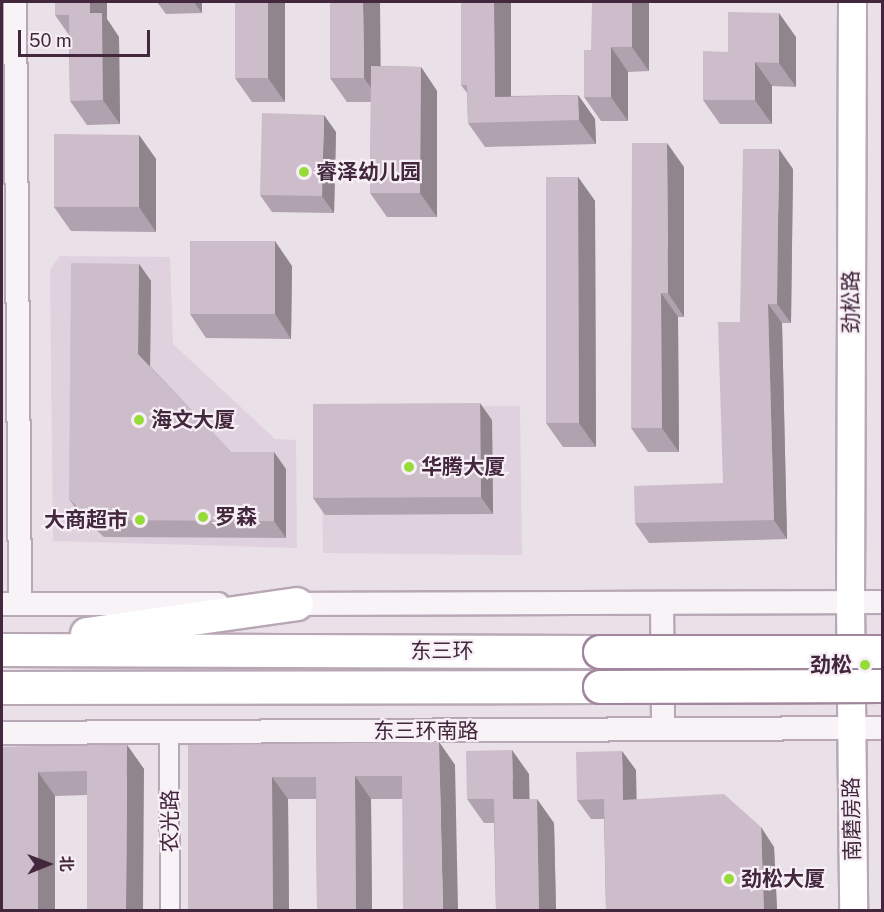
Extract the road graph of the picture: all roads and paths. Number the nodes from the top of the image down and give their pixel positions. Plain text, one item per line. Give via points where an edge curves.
1 (15, 2) edge
2 (852, 2) edge
3 (882, 602) edge
4 (662, 603) junction
5 (850, 603) junction
6 (11, 604) edge
7 (297, 604) junction
8 (2, 648) edge
9 (882, 652) edge
10 (882, 686) edge
11 (2, 688) edge
12 (850, 728) junction
13 (882, 728) edge
14 (663, 729) junction
15 (169, 732) junction
16 (2, 733) edge
17 (170, 910) edge
18 (853, 910) edge

1 - 6 street
2 - 5 main road, 劲松路
3 - 5 street
4 - 5 street
4 - 7 street
4 - 14 street
5 - 12 main road, 劲松路
6 - 7 street
7 - 8 highway
8 - 9 highway, 东三环, bridge
10 - 11 highway, 东三环, bridge
12 - 13 street, 东三环南路
12 - 14 street, 东三环南路
12 - 18 main road, 南磨房路
14 - 15 street, 东三环南路
15 - 16 street, 东三环南路
15 - 17 street, 农光路

